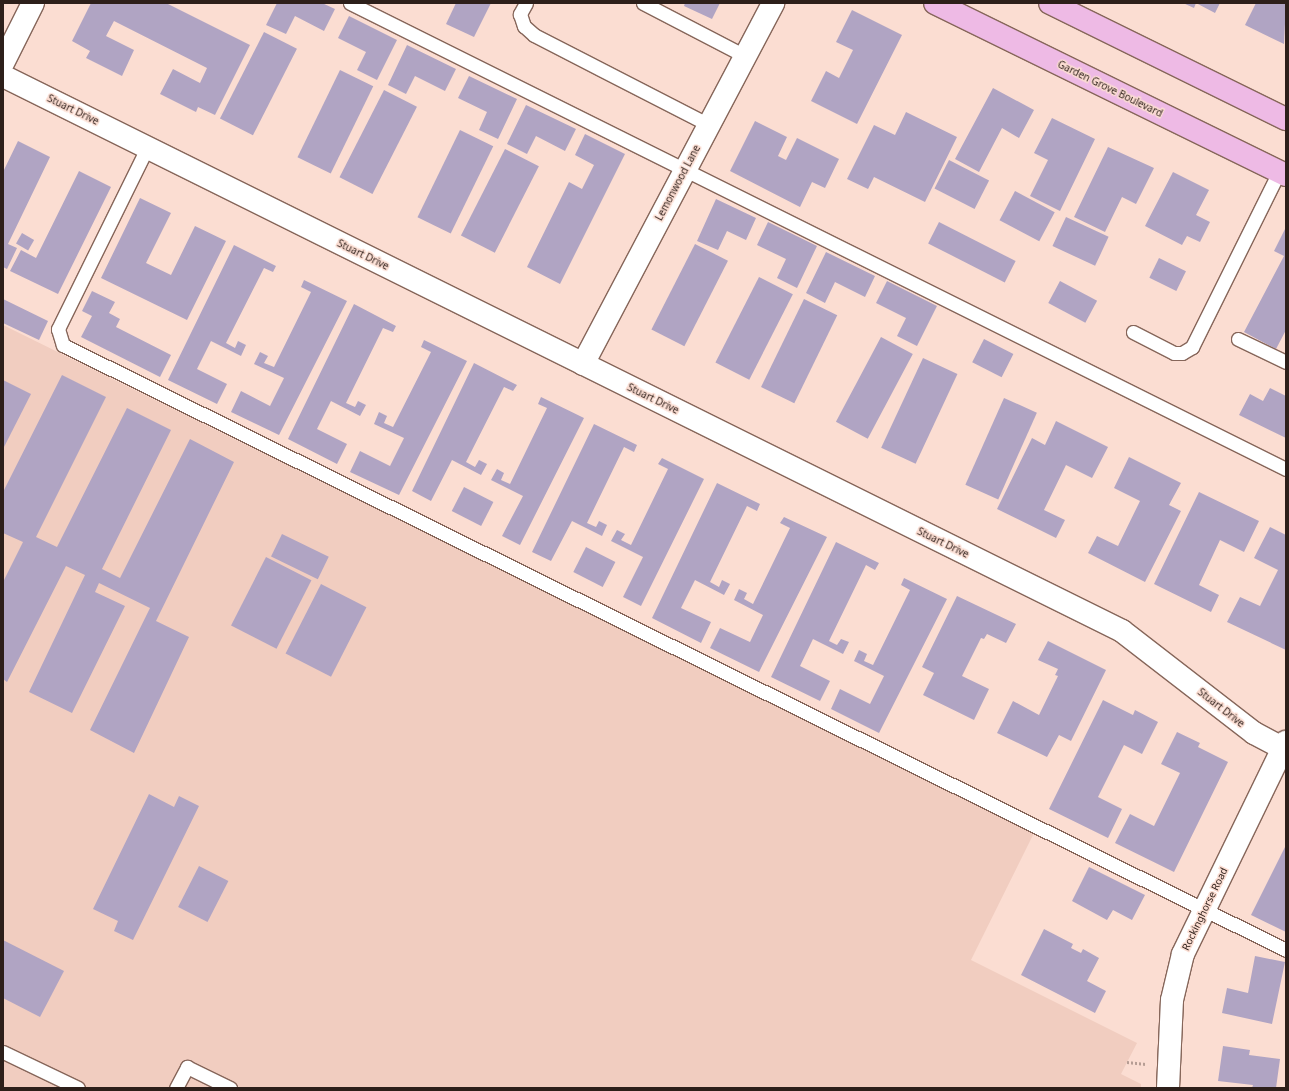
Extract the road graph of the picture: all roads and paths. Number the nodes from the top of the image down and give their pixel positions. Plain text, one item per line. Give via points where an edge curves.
1 (33, 3) edge
2 (350, 3) edge
3 (526, 3) edge
4 (644, 3) edge
5 (773, 3) edge
6 (935, 3) edge
7 (1050, 3) edge
8 (745, 56) junction
9 (3, 63) edge
10 (3, 76) edge
11 (1286, 119) edge
12 (709, 125) junction
13 (147, 148) junction
14 (686, 169) junction
15 (1282, 174) edge
16 (1133, 332) dead end
17 (1238, 339) dead end
18 (1286, 362) edge
19 (583, 364) junction
20 (1286, 469) edge
21 (1285, 747) edge
22 (1204, 909) junction
23 (1286, 950) edge
24 (3, 1052) edge
25 (78, 1088) edge
26 (176, 1088) edge
27 (230, 1088) edge
28 (1168, 1088) edge

1 - 9 street
2 - 14 lane
3 - 12 lane via 520,14 524,26 534,34
4 - 8 lane
5 - 8 street, Lemonwood Lane
6 - 15 main road, Garden Grove Boulevard
7 - 11 main road
8 - 12 street, Lemonwood Lane
10 - 13 street, Stuart Drive
12 - 14 street, Lemonwood Lane
13 - 19 street, Stuart Drive
13 - 22 lane via 58,328 63,345
14 - 19 street, Lemonwood Lane
14 - 20 lane
15 - 16 lane via 1192,347 1182,353 1174,353
17 - 18 lane
19 - 21 street, Stuart Drive via 1122,631 1254,733
21 - 22 street, Rockinghorse Road
22 - 23 lane
22 - 28 street, Rockinghorse Road via 1183,954 1175,984
24 - 25 lane
26 - 27 lane via 187,1067

